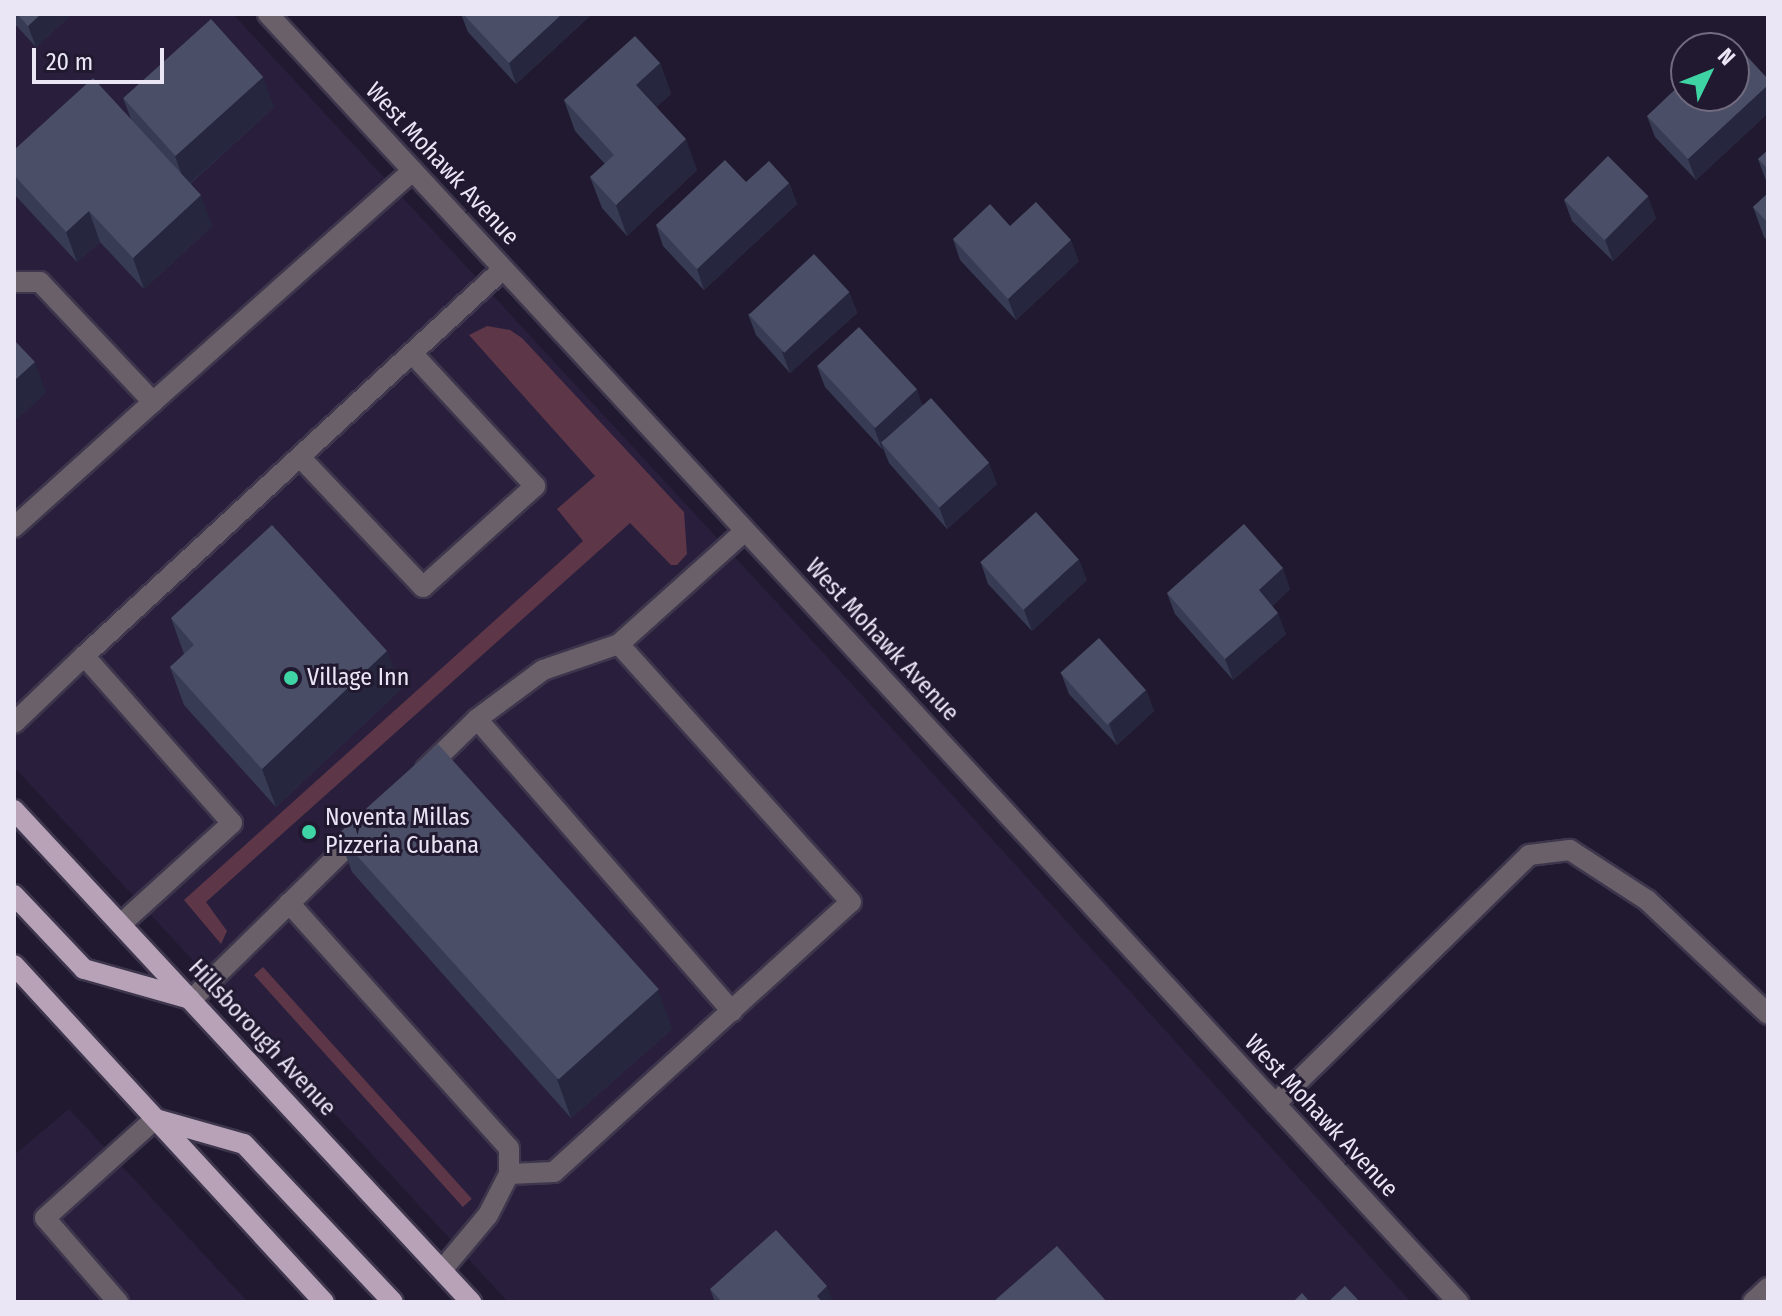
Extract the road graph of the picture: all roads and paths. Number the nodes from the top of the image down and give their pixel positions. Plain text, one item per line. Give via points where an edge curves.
1 (268, 14) edge
2 (412, 171) junction
3 (503, 269) junction
4 (14, 282) edge
5 (412, 353) junction
6 (153, 402) junction
7 (300, 457) junction
8 (14, 527) edge
9 (745, 531) junction
10 (619, 644) junction
11 (84, 656) junction
12 (477, 719) junction
13 (14, 723) edge
14 (411, 784) edge
15 (14, 810) edge
16 (378, 817) edge
17 (14, 895) edge
18 (289, 903) junction
19 (121, 924) junction
20 (14, 965) edge
21 (191, 1000) junction
22 (732, 1011) junction
23 (1768, 1014) edge
24 (1275, 1104) junction
25 (155, 1119) junction
26 (509, 1174) junction
27 (442, 1270) junction
28 (1768, 1288) edge
29 (118, 1302) edge
30 (324, 1302) edge
31 (393, 1302) edge
32 (471, 1302) edge
33 (1458, 1302) edge
34 (1753, 1302) edge

1 - 2 street, West Mohawk Avenue
2 - 3 street, West Mohawk Avenue
2 - 6 street
3 - 5 street
3 - 9 street, West Mohawk Avenue
4 - 6 street via 40,282
5 - 7 street
5 - 7 street via 535,486 423,587
6 - 8 street
7 - 11 street
9 - 10 street
9 - 24 street, West Mohawk Avenue
10 - 12 street via 543,670
10 - 22 street via 851,902
11 - 13 street
11 - 19 street via 232,823
12 - 14 street
12 - 22 street
15 - 19 main road, Hillsborough Avenue
16 - 18 street
17 - 21 main road via 84,969
18 - 21 street
18 - 26 street via 509,1148
19 - 21 main road, Hillsborough Avenue
20 - 25 main road
21 - 27 main road, Hillsborough Avenue
22 - 26 street via 554,1172
23 - 24 street via 1647,900 1570,850 1529,855
24 - 33 street, West Mohawk Avenue
25 - 29 street via 45,1218
25 - 30 main road
25 - 31 main road via 244,1144
26 - 27 street via 488,1215
27 - 32 main road, Hillsborough Avenue
28 - 34 street

